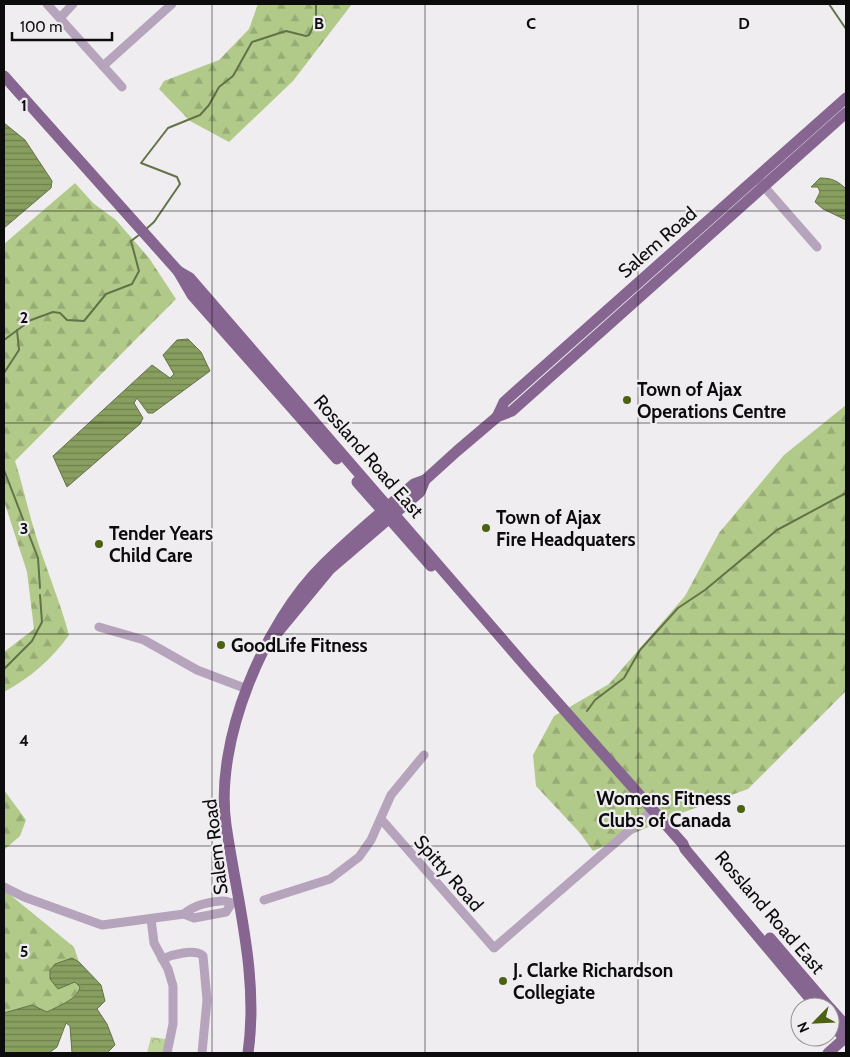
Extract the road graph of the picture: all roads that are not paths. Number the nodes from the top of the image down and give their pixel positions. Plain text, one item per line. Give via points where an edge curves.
1 (47, 4) edge
2 (73, 4) edge
3 (172, 4) edge
4 (60, 18) junction
5 (103, 66) junction
6 (4, 76) edge
7 (122, 86) dead end
8 (846, 98) edge
9 (846, 113) edge
10 (760, 182) junction
11 (817, 247) dead end
12 (389, 513) junction
13 (99, 627) dead end
14 (247, 689) junction
15 (424, 755) dead end
16 (653, 810) junction
17 (380, 819) junction
18 (683, 844) junction
19 (4, 886) edge
20 (264, 900) dead end
21 (235, 903) junction
22 (151, 919) junction
23 (162, 959) junction
24 (809, 997) edge
25 (820, 997) edge
26 (846, 1039) edge
27 (167, 1053) edge
28 (202, 1053) edge
29 (248, 1053) edge
30 (828, 1053) edge

1 - 4 street
2 - 4 street
3 - 5 street
4 - 5 street
5 - 7 street
6 - 12 main road, Rossland Road East via 178,270 192,294
8 - 10 main road, Salem Road
9 - 10 main road, Salem Road
10 - 11 street
10 - 12 main road, Salem Road via 512,411 497,417 426,480 420,492
12 - 14 main road, Salem Road via 323,565 287,609
12 - 16 main road, Rossland Road East
13 - 14 street via 144,640 197,670
14 - 21 main road, Salem Road via 229,752 225,806
15 - 17 street via 391,795
16 - 17 street, Spitty Road via 494,948
16 - 18 main road, Rossland Road East
17 - 20 street via 359,857 345,870 330,879
18 - 24 main road, Rossland Road East
18 - 25 main road, Rossland Road East via 688,844
19 - 22 street via 24,898 102,925
21 - 22 street via 223,913 194,918 184,914
21 - 29 main road, Salem Road via 252,993
22 - 23 street via 154,944
23 - 27 street via 173,986 173,1024
23 - 28 street via 195,953 203,956 207,1007
26 - 30 main road

